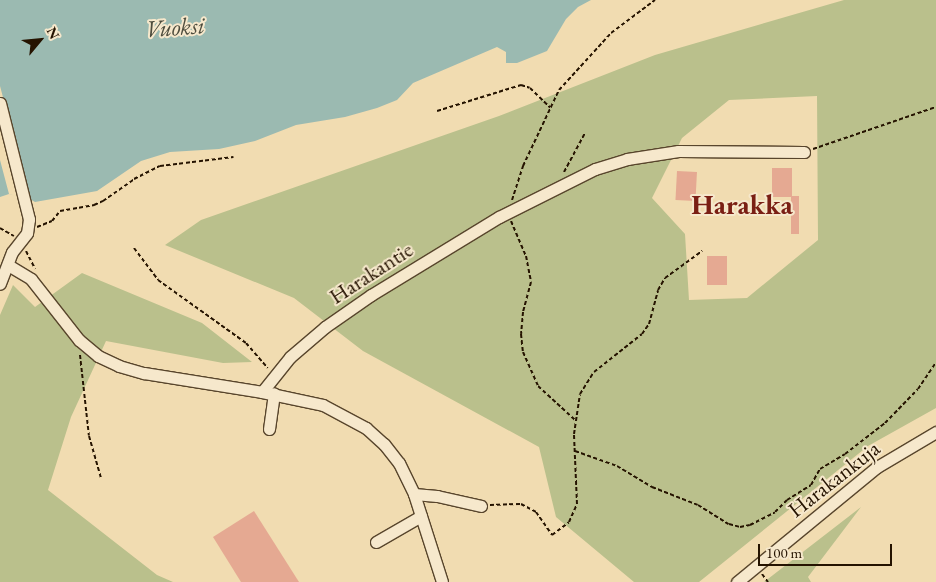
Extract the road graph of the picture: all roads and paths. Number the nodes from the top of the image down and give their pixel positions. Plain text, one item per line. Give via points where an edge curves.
1 (655, 0) edge
2 (0, 103) edge
3 (550, 107) junction
4 (936, 107) edge
5 (437, 111) dead end
6 (585, 133) dead end
7 (804, 152) joint
8 (233, 157) dead end
9 (558, 186) junction
10 (508, 212) junction
11 (29, 227) junction
12 (0, 228) edge
13 (17, 240) junction
14 (134, 248) dead end
15 (702, 251) dead end
16 (8, 265) junction
17 (38, 276) dead end
18 (0, 284) edge
19 (79, 340) junction
20 (936, 362) edge
21 (274, 376) junction
22 (262, 392) junction
23 (274, 393) junction
24 (575, 420) junction
25 (269, 429) dead end
26 (936, 432) edge
27 (574, 451) junction
28 (101, 478) dead end
29 (414, 494) junction
30 (480, 506) joint
31 (421, 516) junction
32 (376, 542) dead end
33 (442, 582) edge
34 (737, 582) edge

1 - 3 path via 611,33 559,90
2 - 11 street via 27,207
3 - 5 path via 530,88 522,85
3 - 10 path via 523,166
4 - 7 path
6 - 9 path
7 - 9 street, Harakantie via 678,151 627,159
8 - 11 path via 160,166 94,205 60,211 41,227
9 - 10 street, Harakantie
10 - 21 street, Harakantie via 371,295 325,327 290,357
10 - 24 path via 526,256 531,282 521,334 526,361 538,386
11 - 13 street
12 - 13 path
13 - 16 street
13 - 17 path via 27,251
14 - 21 path via 158,280 246,344
15 - 24 path via 665,278 658,290 649,324 642,334 594,372 580,394
16 - 18 street
16 - 19 street via 35,282
19 - 22 street via 98,356 144,374
19 - 28 path via 89,436
20 - 27 path via 918,388 885,422 820,469 811,485 775,512 750,525 729,524 698,505 652,487 617,466
21 - 22 street, Harakantie
22 - 23 street
23 - 25 street
23 - 29 street via 323,405 366,428 399,463
24 - 27 path
26 - 34 street, Harakankuja via 877,467
27 - 30 path via 577,504 569,522 552,535 536,512 521,504
29 - 30 street
29 - 31 street
31 - 32 street
31 - 33 street

